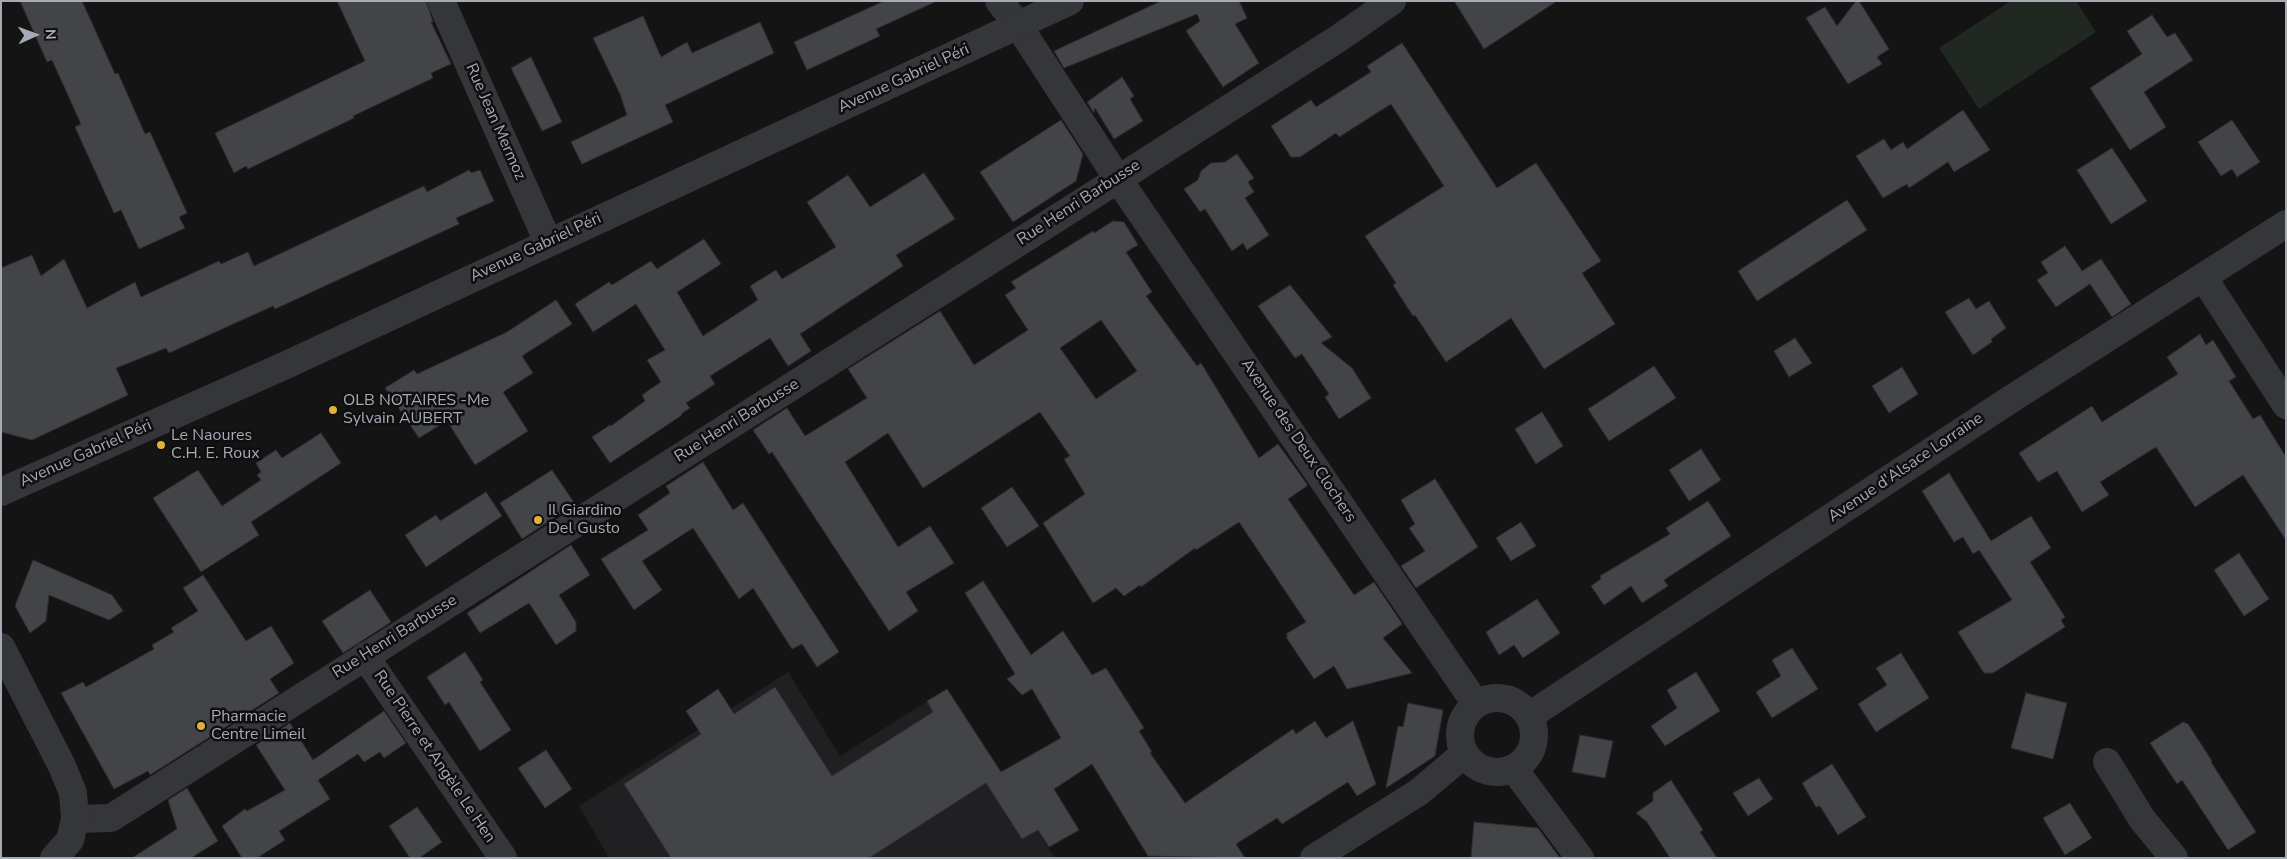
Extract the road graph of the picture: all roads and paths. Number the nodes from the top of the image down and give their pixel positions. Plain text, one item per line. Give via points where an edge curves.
1 (442, 1) edge
2 (999, 1) edge
3 (1070, 1) edge
4 (1392, 1) edge
5 (1018, 25) junction
6 (1118, 179) junction
7 (2286, 224) edge
8 (548, 242) junction
9 (2203, 277) junction
10 (2286, 405) edge
11 (1, 492) edge
12 (1, 647) edge
13 (365, 656) junction
14 (1476, 704) junction
15 (1529, 716) junction
16 (1464, 754) junction
17 (2108, 762) dead end
18 (1514, 769) junction
19 (75, 818) junction
20 (54, 858) edge
21 (503, 858) edge
22 (1314, 858) edge
23 (1580, 858) edge
24 (2174, 858) edge

1 - 8 street, Rue Jean Mermoz
2 - 5 street
3 - 5 street, Avenue Gabriel Péri
4 - 6 street, Rue Henri Barbusse
5 - 6 street, Avenue des Deux Clochers
5 - 8 street, Avenue Gabriel Péri
6 - 13 street, Rue Henri Barbusse
6 - 14 street, Avenue des Deux Clochers
7 - 9 street, Avenue d'Alsace Lorraine
8 - 11 street, Avenue Gabriel Péri via 286,365
9 - 10 street
9 - 15 street, Avenue d'Alsace Lorraine via 2008,401
12 - 19 street via 62,766 73,793
13 - 19 street, Rue Henri Barbusse via 111,818
13 - 21 street, Rue Pierre et Angèle Le Hen
14 - 15 street via 1487,699 1505,699 1521,707
14 - 16 street via 1462,721 1460,743
15 - 18 street via 1534,740 1531,751
16 - 18 street via 1471,763 1486,771
16 - 22 street via 1419,792
17 - 24 street via 2142,819
18 - 23 street
19 - 20 street via 70,840

